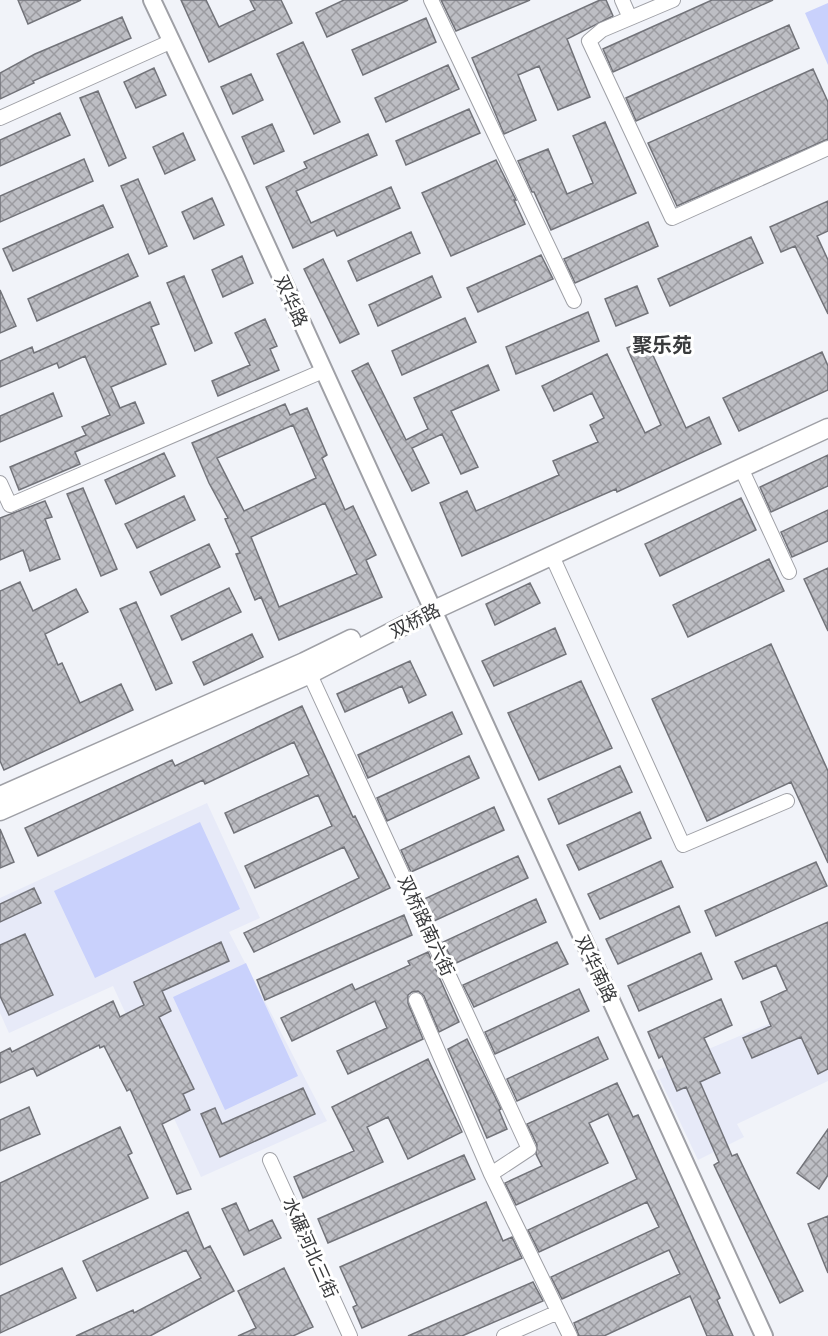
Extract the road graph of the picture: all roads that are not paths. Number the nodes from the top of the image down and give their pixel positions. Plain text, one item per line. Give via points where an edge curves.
1 (152, 0) edge
2 (431, 0) edge
3 (622, 0) edge
4 (673, 0) edge
5 (630, 18) junction
6 (172, 41) junction
7 (0, 118) edge
8 (828, 148) edge
9 (574, 301) dead end
10 (323, 371) junction
11 (828, 415) edge
12 (828, 428) edge
13 (741, 468) junction
14 (0, 483) edge
15 (552, 556) junction
16 (789, 572) dead end
17 (430, 606) junction
18 (307, 668) junction
19 (0, 796) edge
20 (787, 801) dead end
21 (0, 811) edge
22 (416, 1000) dead end
23 (270, 1160) dead end
24 (491, 1174) junction
25 (558, 1312) junction
26 (350, 1336) edge
27 (504, 1336) edge
28 (570, 1336) edge
29 (764, 1336) edge

1 - 6 street, 双华路
2 - 9 street
3 - 5 street
4 - 5 street
5 - 8 street via 602,30 589,41 672,218
6 - 7 street
6 - 10 street, 双华路
10 - 14 street via 10,505
10 - 17 street, 双华路
11 - 17 main road, 双桥路
12 - 13 main road, 双桥路
13 - 15 main road, 双桥路
13 - 16 street
15 - 17 main road, 双桥路
15 - 20 street via 683,845
17 - 18 main road, 双桥路
17 - 29 street, 双华南路
18 - 19 main road, 双桥路
18 - 21 main road, 双桥路
18 - 24 street, 双桥路南六街 via 529,1149
22 - 24 street
23 - 26 street, 水碾河北三街
24 - 25 street
25 - 27 street
25 - 28 street

